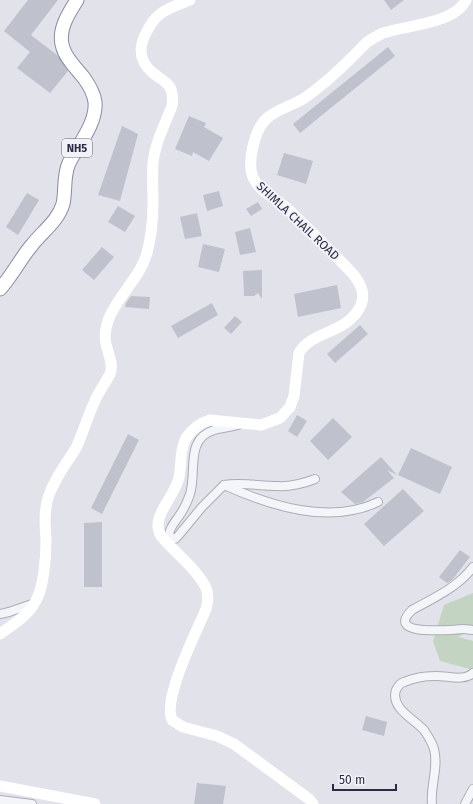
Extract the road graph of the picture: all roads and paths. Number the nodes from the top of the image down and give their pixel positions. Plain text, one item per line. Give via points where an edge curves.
1 (76, 0) edge
2 (190, 0) edge
3 (466, 0) edge
4 (0, 289) edge
5 (245, 424) junction
6 (315, 480) dead end
7 (224, 485) junction
8 (378, 502) dead end
9 (473, 566) edge
10 (35, 603) junction
11 (0, 614) edge
12 (473, 630) edge
13 (0, 634) edge
14 (473, 673) edge
15 (0, 786) edge
16 (473, 789) edge
17 (0, 800) edge
18 (32, 804) edge
19 (95, 804) edge
20 (313, 804) edge
21 (432, 804) edge
22 (465, 804) edge

1 - 4 highway, NH5 via 63,27 63,48 92,92 95,114 67,168 63,205 58,215 32,244
2 - 10 main road via 158,14 142,41 140,54 144,62 152,73 169,86 173,98 154,154 152,219 147,252 137,276 121,296 108,319 105,337 111,359 110,373 94,401 76,447 57,477 46,503 46,547 41,587
3 - 5 main road, SHIMLA CHAIL ROAD via 457,11 443,18 384,33 367,42 326,82 290,107 266,119 255,135 251,170 253,179 353,274 363,293 359,309 352,318 302,349 299,354 294,396 284,414 261,425
5 - 7 street via 215,430 198,441 193,456 190,493 181,514 170,529 172,539 178,536
5 - 20 main road, SHIMLA CHAIL ROAD via 210,420 191,431 181,454 177,485 159,520 158,531 201,580 206,587 208,600 174,684 170,713 172,720 178,725 217,736 234,744
6 - 7 street via 298,485
7 - 8 street via 273,504 302,510 358,510
9 - 12 street via 457,584 412,610 406,620 409,627 420,630
10 - 11 street
10 - 13 main road
14 - 21 street via 462,678 434,676 411,680 397,687 395,699 399,708 423,730 434,748
15 - 19 main road
16 - 22 street
17 - 18 street

